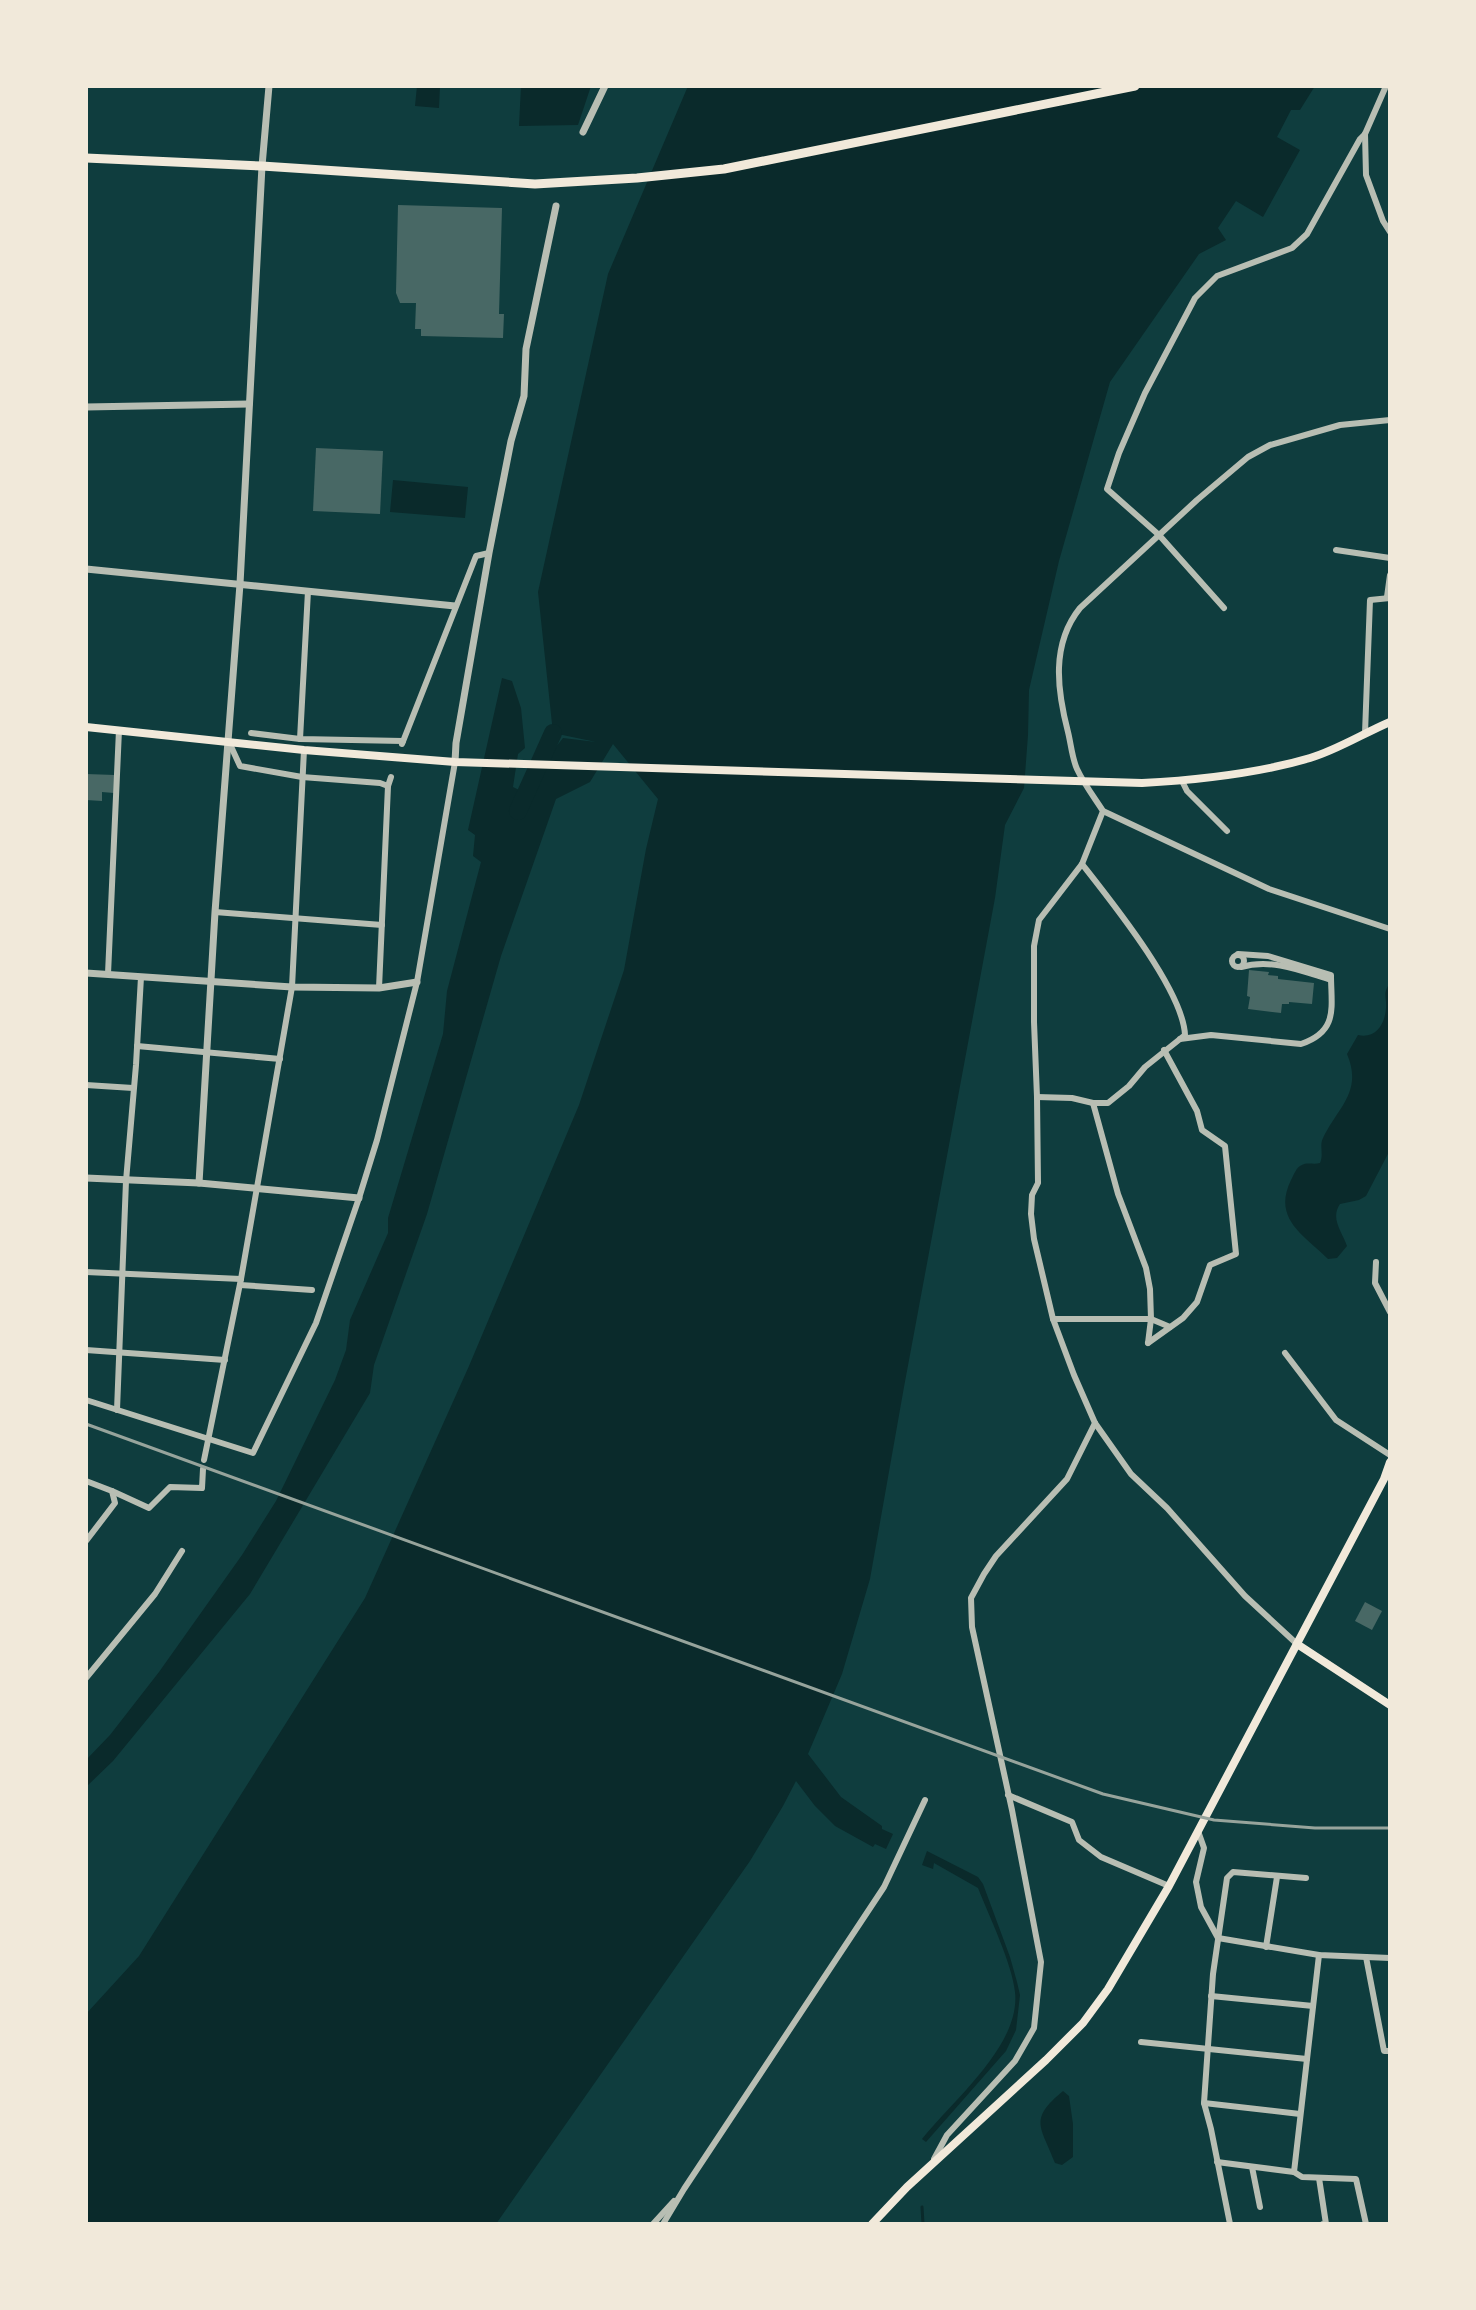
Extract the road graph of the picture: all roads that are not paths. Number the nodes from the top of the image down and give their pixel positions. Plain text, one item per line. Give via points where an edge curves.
1 (269, 86) edge
2 (605, 86) edge
3 (1135, 86) edge
4 (1386, 86) edge
5 (583, 132) dead end
6 (1365, 134) junction
7 (86, 158) edge
8 (262, 166) junction
9 (556, 206) dead end
10 (1390, 232) edge
11 (249, 404) junction
12 (86, 407) edge
13 (1390, 420) edge
14 (1159, 535) junction
15 (1336, 550) dead end
16 (489, 553) junction
17 (1390, 558) edge
18 (86, 569) edge
19 (1390, 575) edge
20 (240, 584) junction
21 (308, 591) junction
22 (1389, 597) edge
23 (455, 606) junction
24 (1224, 608) dead end
25 (1390, 722) edge
26 (86, 727) edge
27 (119, 730) junction
28 (251, 733) dead end
29 (1365, 733) junction
30 (300, 739) junction
31 (228, 740) junction
32 (304, 750) junction
33 (455, 762) junction
34 (302, 777) junction
35 (391, 777) dead end
36 (1182, 781) junction
37 (1084, 782) junction
38 (388, 786) junction
39 (1103, 811) junction
40 (1227, 831) dead end
41 (1082, 864) junction
42 (215, 912) junction
43 (296, 917) junction
44 (382, 925) junction
45 (1390, 929) edge
46 (86, 973) edge
47 (108, 974) junction
48 (141, 977) junction
49 (1331, 978) junction
50 (211, 981) junction
51 (417, 982) junction
52 (292, 987) junction
53 (379, 988) junction
54 (1180, 1039) junction
55 (137, 1046) junction
56 (1164, 1050) junction
57 (206, 1053) junction
58 (280, 1059) junction
59 (86, 1085) edge
60 (133, 1088) junction
61 (1037, 1097) junction
62 (1093, 1103) junction
63 (86, 1178) edge
64 (126, 1181) junction
65 (199, 1183) junction
66 (256, 1190) junction
67 (359, 1198) junction
68 (1376, 1262) dead end
69 (86, 1272) edge
70 (122, 1275) junction
71 (241, 1282) junction
72 (312, 1290) dead end
73 (1390, 1312) edge
74 (1053, 1319) junction
75 (1151, 1319) junction
76 (1170, 1327) junction
77 (86, 1350) edge
78 (120, 1352) junction
79 (1285, 1353) dead end
80 (225, 1360) junction
81 (86, 1400) edge
82 (117, 1410) junction
83 (1095, 1423) junction
84 (208, 1438) junction
85 (1390, 1455) edge
86 (204, 1460) dead end
87 (1390, 1462) edge
88 (203, 1469) dead end
89 (86, 1481) edge
90 (112, 1491) junction
91 (86, 1541) edge
92 (182, 1551) dead end
93 (1297, 1644) junction
94 (86, 1678) edge
95 (1390, 1705) edge
96 (1008, 1795) junction
97 (925, 1800) dead end
98 (1198, 1831) junction
99 (1277, 1877) junction
100 (1306, 1878) dead end
101 (1169, 1886) junction
102 (1218, 1938) junction
103 (1266, 1947) junction
104 (1319, 1955) junction
105 (1366, 1957) junction
106 (1390, 1958) edge
107 (1211, 1996) junction
108 (1313, 2006) junction
109 (1141, 2042) dead end
110 (1207, 2049) junction
111 (1390, 2051) edge
112 (1307, 2059) junction
113 (1204, 2103) junction
114 (1300, 2114) junction
115 (1217, 2162) junction
116 (930, 2166) junction
117 (1252, 2167) junction
118 (1294, 2172) junction
119 (1319, 2178) junction
120 (684, 2189) junction
121 (1260, 2207) dead end
122 (653, 2224) edge
123 (663, 2224) edge
124 (872, 2224) edge
125 (1230, 2224) edge
126 (1323, 2224) edge
127 (1366, 2224) edge

1 - 8 street
2 - 5 street
3 - 8 highway via 724,169 637,178 535,184
4 - 6 street
6 - 10 street via 1366,175
6 - 14 street via 1307,234 1292,248 1217,276 1195,298 1169,345 1107,489
7 - 8 highway
8 - 11 street
9 - 16 street via 526,349 524,396
11 - 12 street
11 - 20 street
13 - 14 street via 1340,425 1270,445 1226,474
14 - 24 street
14 - 37 street via 1080,608 1063,637 1059,699
15 - 17 street
16 - 23 street via 476,556
16 - 33 street
18 - 20 street
19 - 22 street
20 - 21 street
20 - 31 street
21 - 23 street
21 - 30 street
22 - 29 street via 1370,600
23 - 30 street via 402,742
25 - 29 main road
26 - 27 main road
27 - 31 main road
27 - 47 street
28 - 30 street
29 - 36 main road via 1298,761
31 - 32 main road
31 - 34 street via 240,766
31 - 42 street
32 - 33 main road
32 - 34 street
33 - 37 main road
33 - 51 street
34 - 38 street
34 - 43 street
35 - 38 street
36 - 37 main road
36 - 40 street
37 - 39 street
38 - 44 street
39 - 41 street
39 - 45 street via 1269,889
41 - 54 street via 1171,990 1184,1023
41 - 61 street via 1039,920 1034,946
42 - 43 street
42 - 50 street
43 - 44 street
43 - 52 street
44 - 53 street
46 - 47 street
47 - 48 street
48 - 50 street
48 - 55 street
49 - 49 street via 1268,956 1238,954 1244,960 1241,967 1279,965
49 - 54 street via 1331,1018 1311,1040 1290,1044 1211,1035
50 - 52 street
50 - 57 street
51 - 53 street
51 - 67 street
52 - 53 street
52 - 58 street
54 - 56 street
55 - 57 street
55 - 60 street
56 - 62 street via 1108,1103
56 - 76 street via 1202,1130 1225,1146 1236,1254 1210,1265 1197,1302
57 - 58 street
57 - 65 street
58 - 66 street
59 - 60 street
60 - 64 street
61 - 62 street
61 - 74 street via 1038,1183 1031,1214
62 - 75 street via 1118,1194 1146,1268
63 - 64 street
64 - 65 street
64 - 70 street
65 - 66 street
66 - 67 street
66 - 71 street
67 - 84 street via 316,1323 253,1453
68 - 73 street via 1375,1283
69 - 70 street
70 - 71 street
70 - 78 street
71 - 72 street
71 - 80 street
74 - 75 street
74 - 83 street
75 - 76 street
75 - 76 street via 1148,1343
77 - 78 street
78 - 80 street
78 - 82 street
79 - 85 street via 1336,1420
80 - 84 street
81 - 82 street
82 - 84 street
83 - 93 street via 1131,1474
83 - 96 street via 1067,1479 996,1556 971,1598 972,1627
84 - 86 street
87 - 93 main road
88 - 90 street via 202,1488 170,1487 149,1508
89 - 90 street
90 - 91 street via 115,1503
92 - 94 street via 155,1594
93 - 95 main road
93 - 98 main road
96 - 101 street via 1072,1822 1079,1840 1101,1857
96 - 116 street via 1041,1962 1034,2028 1015,2061 947,2135
97 - 120 street via 895,1868
98 - 101 main road
98 - 102 street via 1204,1848 1196,1882 1201,1907
99 - 100 street
99 - 102 street via 1233,1872 1227,1878
99 - 103 street
101 - 116 main road via 1083,2023
102 - 103 street
102 - 107 street
103 - 104 street
104 - 105 street
104 - 108 street
105 - 106 street
105 - 111 street via 1384,2051
107 - 108 street
107 - 110 street
108 - 112 street
109 - 110 street
110 - 112 street
110 - 113 street
112 - 114 street
113 - 114 street
113 - 115 street
114 - 118 street
115 - 117 street
115 - 125 street
116 - 124 main road
117 - 118 street
117 - 121 street
118 - 119 street
119 - 126 street
119 - 127 street via 1356,2179
120 - 122 street
120 - 123 street

